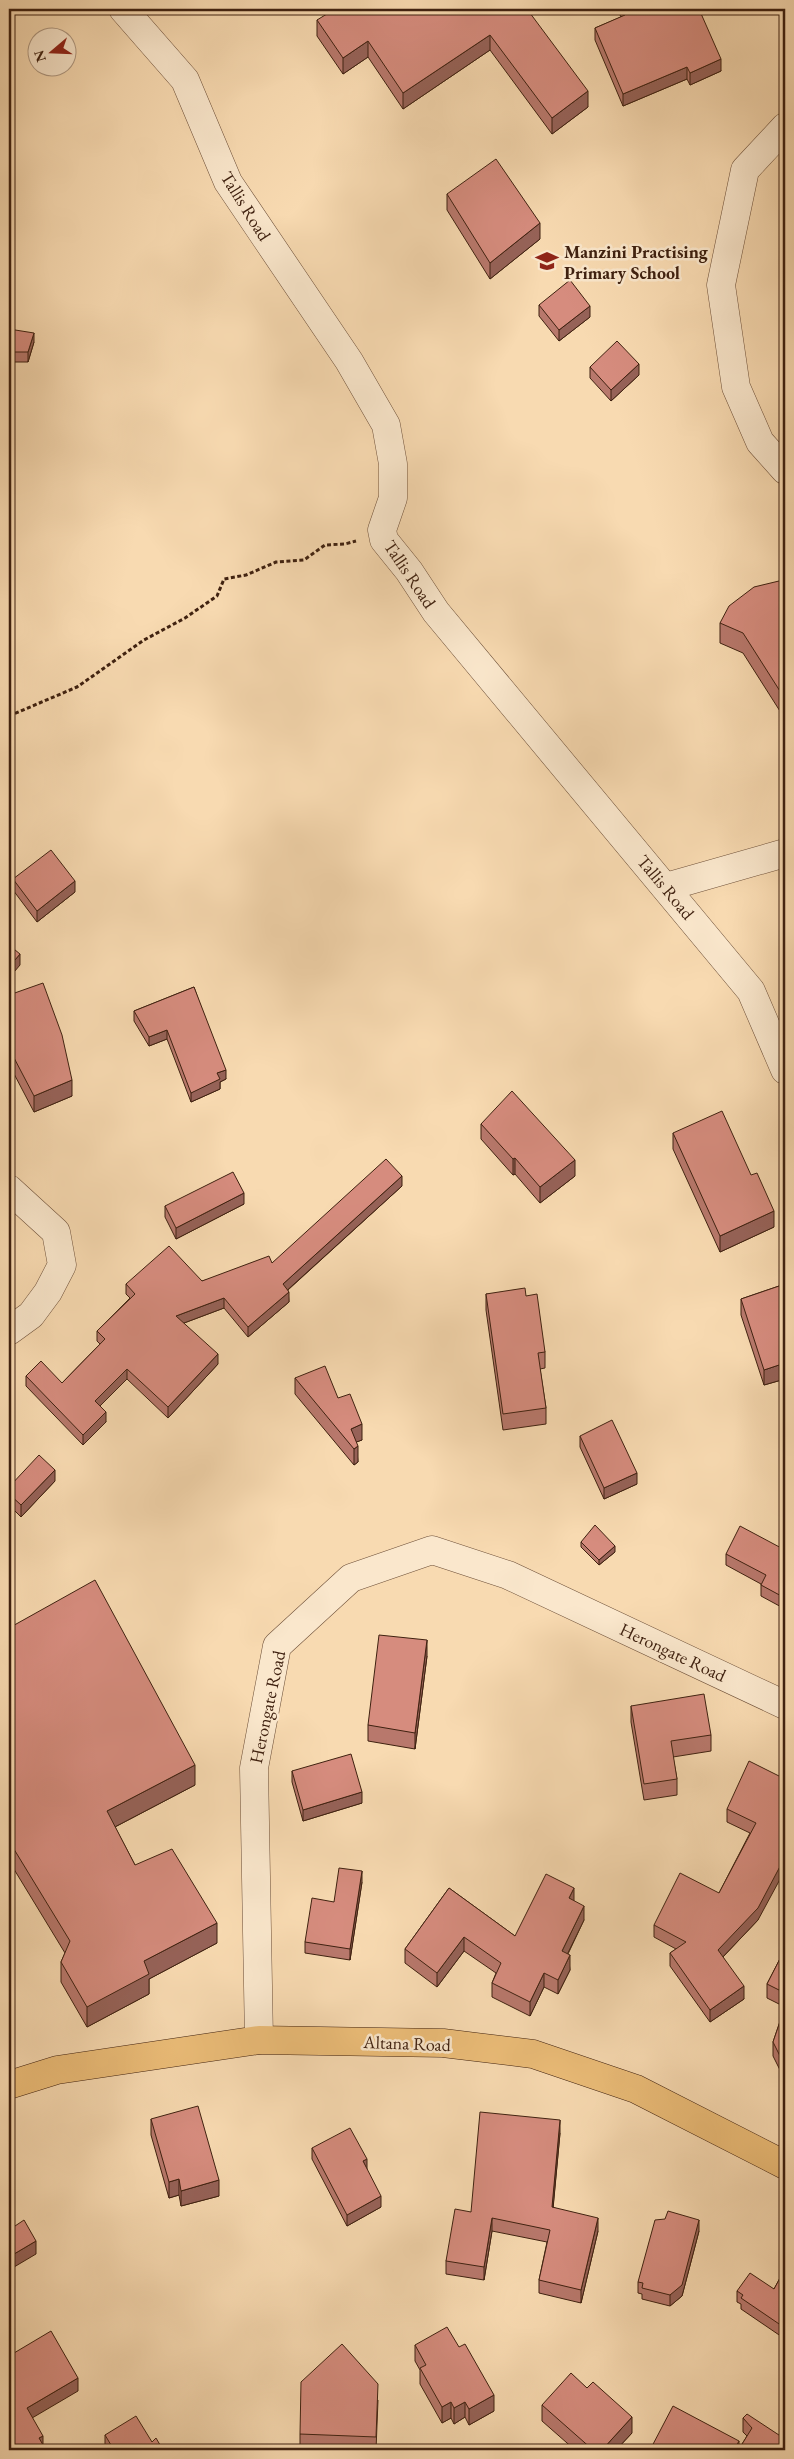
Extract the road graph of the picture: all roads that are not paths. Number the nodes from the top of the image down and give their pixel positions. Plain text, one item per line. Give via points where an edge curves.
1 (123, 9) edge
2 (785, 127) edge
3 (785, 470) edge
4 (785, 853) edge
5 (666, 887) junction
6 (785, 1070) edge
7 (9, 1188) edge
8 (9, 1331) edge
9 (785, 1705) edge
10 (260, 2040) junction
11 (9, 2086) edge
12 (785, 2165) edge

1 - 5 street, Tallis Road via 185,80 228,182 349,361 386,425 394,464 393,498 382,530 384,540 436,612
2 - 3 street via 746,170 721,285 736,387 760,442
4 - 5 street
5 - 6 street, Tallis Road via 751,991
7 - 8 street via 56,1232 62,1264 48,1292 31,1315
9 - 10 street, Herongate Road via 508,1575 432,1550 351,1578 277,1646 254,1768
10 - 11 main road, Altana Road via 57,2070
10 - 12 main road, Altana Road via 443,2042 534,2054 636,2089

